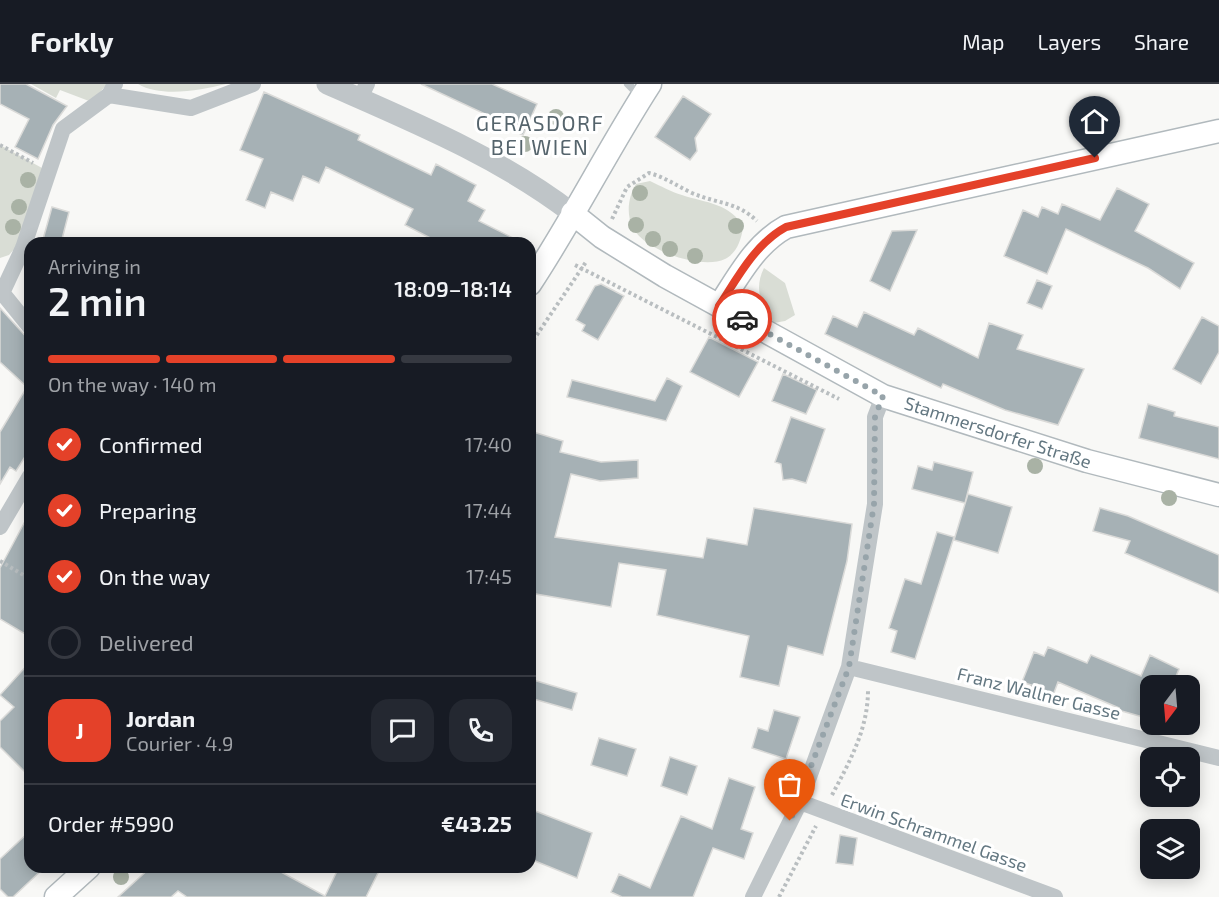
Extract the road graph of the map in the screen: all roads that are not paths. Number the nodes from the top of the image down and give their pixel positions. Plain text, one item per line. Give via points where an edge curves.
1 (254, 84) edge
2 (327, 84) edge
3 (640, 88) edge
4 (112, 89) edge
5 (363, 91) edge
6 (1219, 131) edge
7 (572, 213) junction
8 (27, 237) edge
9 (24, 245) edge
10 (536, 274) edge
11 (1, 292) edge
12 (719, 306) junction
13 (24, 320) edge
14 (883, 396) junction
15 (24, 486) edge
16 (1219, 495) edge
17 (0, 527) edge
18 (849, 667) junction
19 (1219, 758) edge
20 (800, 802) junction
21 (82, 873) edge
22 (56, 897) edge
23 (753, 897) edge
24 (1055, 897) edge

1 - 4 street via 191,108
2 - 5 street
3 - 7 main road
4 - 8 street via 63,129
5 - 7 street via 499,166
6 - 12 main road via 802,222 772,235 759,248
7 - 10 main road
7 - 12 main road, Stammersdorfer Straße via 602,237
9 - 11 street
11 - 13 street
12 - 14 main road, Stammersdorfer Straße
14 - 16 main road, Stammersdorfer Straße via 1087,461
14 - 18 street via 875,417 874,504
15 - 17 street
18 - 19 street, Franz Wallner Gasse
18 - 20 street
20 - 23 street
20 - 24 street, Erwin Schrammel Gasse
21 - 22 main road

